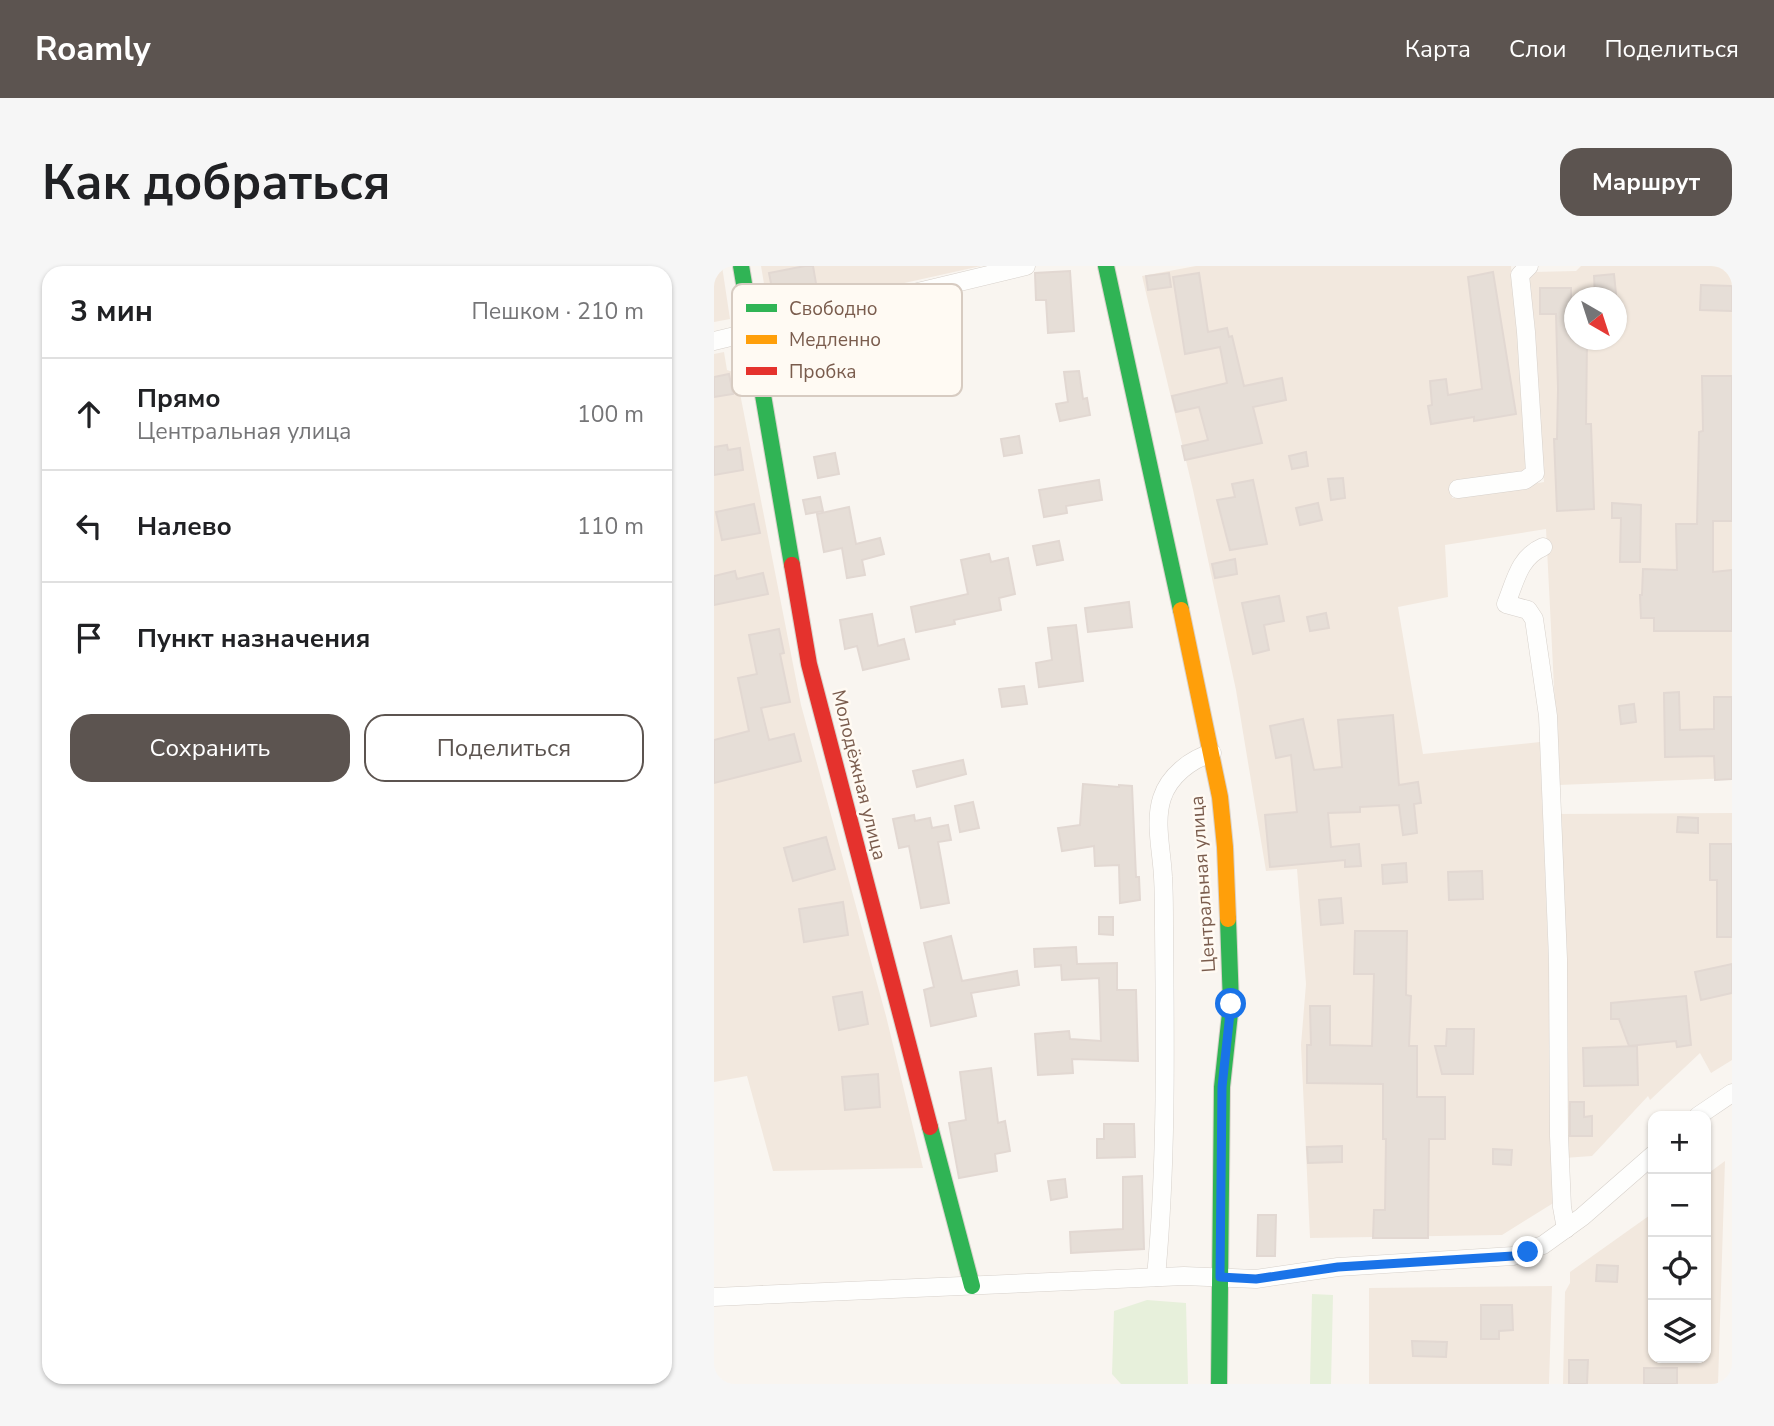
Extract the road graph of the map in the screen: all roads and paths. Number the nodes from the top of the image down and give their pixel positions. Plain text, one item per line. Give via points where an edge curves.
1 (741, 266) edge
2 (1026, 266) edge
3 (1106, 266) edge
4 (1529, 266) edge
5 (744, 284) edge
6 (951, 284) edge
7 (732, 337) edge
8 (714, 341) edge
9 (762, 396) edge
10 (1458, 489) dead end
11 (1543, 547) dead end
12 (1212, 753) junction
13 (1730, 1099) edge
14 (1707, 1111) edge
15 (1648, 1159) edge
16 (1566, 1229) junction
17 (1156, 1277) junction
18 (1220, 1277) junction
19 (972, 1286) junction
20 (714, 1297) edge
21 (1219, 1384) edge

1 - 5 street, Молодёжная улица
2 - 6 street
3 - 12 street, Центральная улица
4 - 10 street via 1520,275 1520,290 1535,473 1525,480
7 - 8 street
9 - 19 street, Молодёжная улица via 809,664
11 - 16 street via 1525,560 1506,604 1528,610 1534,619 1548,716 1558,959 1559,1136
12 - 17 street via 1198,757 1173,780 1163,796 1159,816 1165,995
12 - 18 street, Центральная улица via 1226,847 1231,1004 1222,1087
13 - 14 street
15 - 16 street
16 - 18 street via 1543,1245 1513,1256 1338,1267 1256,1279
17 - 18 street
17 - 19 street
18 - 21 street, Центральная улица
19 - 20 street

